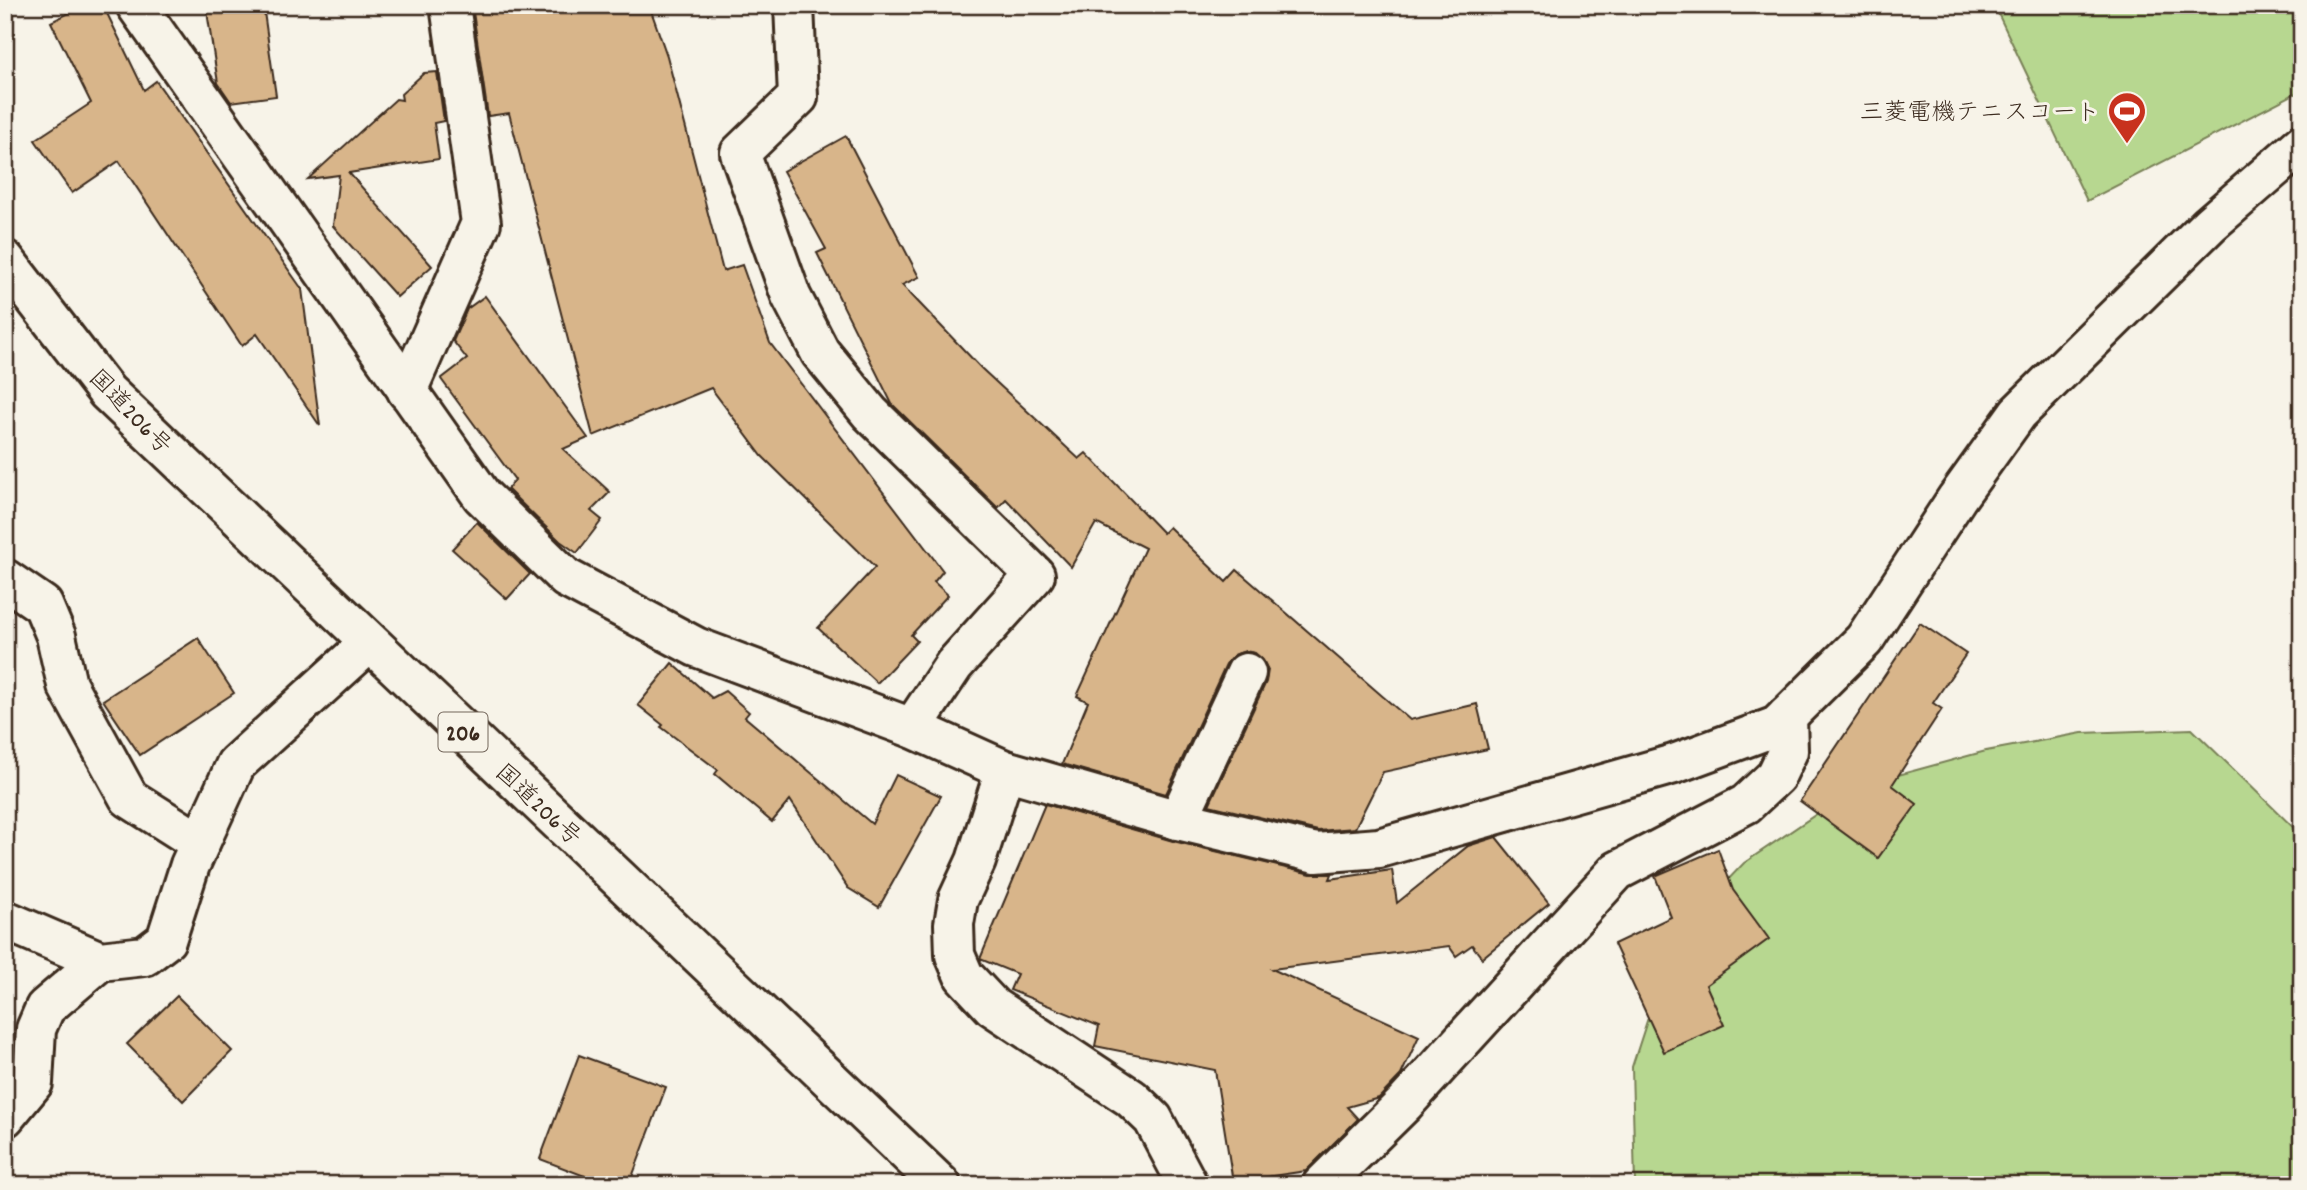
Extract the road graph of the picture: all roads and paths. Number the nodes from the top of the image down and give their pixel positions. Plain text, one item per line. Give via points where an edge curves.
1 (136, 5) edge
2 (450, 5) edge
3 (794, 5) edge
4 (2302, 144) edge
5 (5, 260) edge
6 (407, 391) junction
7 (5, 579) edge
8 (369, 643) junction
9 (1246, 673) dead end
10 (1787, 716) junction
11 (912, 728) junction
12 (1005, 770) junction
13 (1178, 820) junction
14 (200, 843) junction
15 (5, 919) edge
16 (100, 961) junction
17 (5, 1117) edge
18 (941, 1185) edge
19 (1188, 1185) edge
20 (1322, 1185) edge

1 - 6 main road
2 - 6 main road via 481,223
3 - 11 main road via 798,97 740,153 791,296 820,352 870,413 1035,575 954,665
4 - 10 main road via 2210,224 2018,413 1864,640
5 - 8 main road, 国道206号 / 206 via 107,391
6 - 11 main road via 482,496 566,578 696,647
7 - 14 main road via 43,605 57,636 67,685 129,799
8 - 14 main road via 236,764
8 - 18 main road, 国道206号 / 206
9 - 13 main road
10 - 13 main road via 1777,726 1674,764 1379,848 1316,853
10 - 20 main road via 1788,751 1776,776 1735,810 1616,871 1405,1103
11 - 12 main road
12 - 13 main road
12 - 19 main road via 976,861 958,900 956,955 964,976 993,1007 1139,1105 1153,1119
14 - 16 main road via 166,940 145,956
15 - 16 main road
16 - 17 main road via 45,1008 36,1029 33,1083

